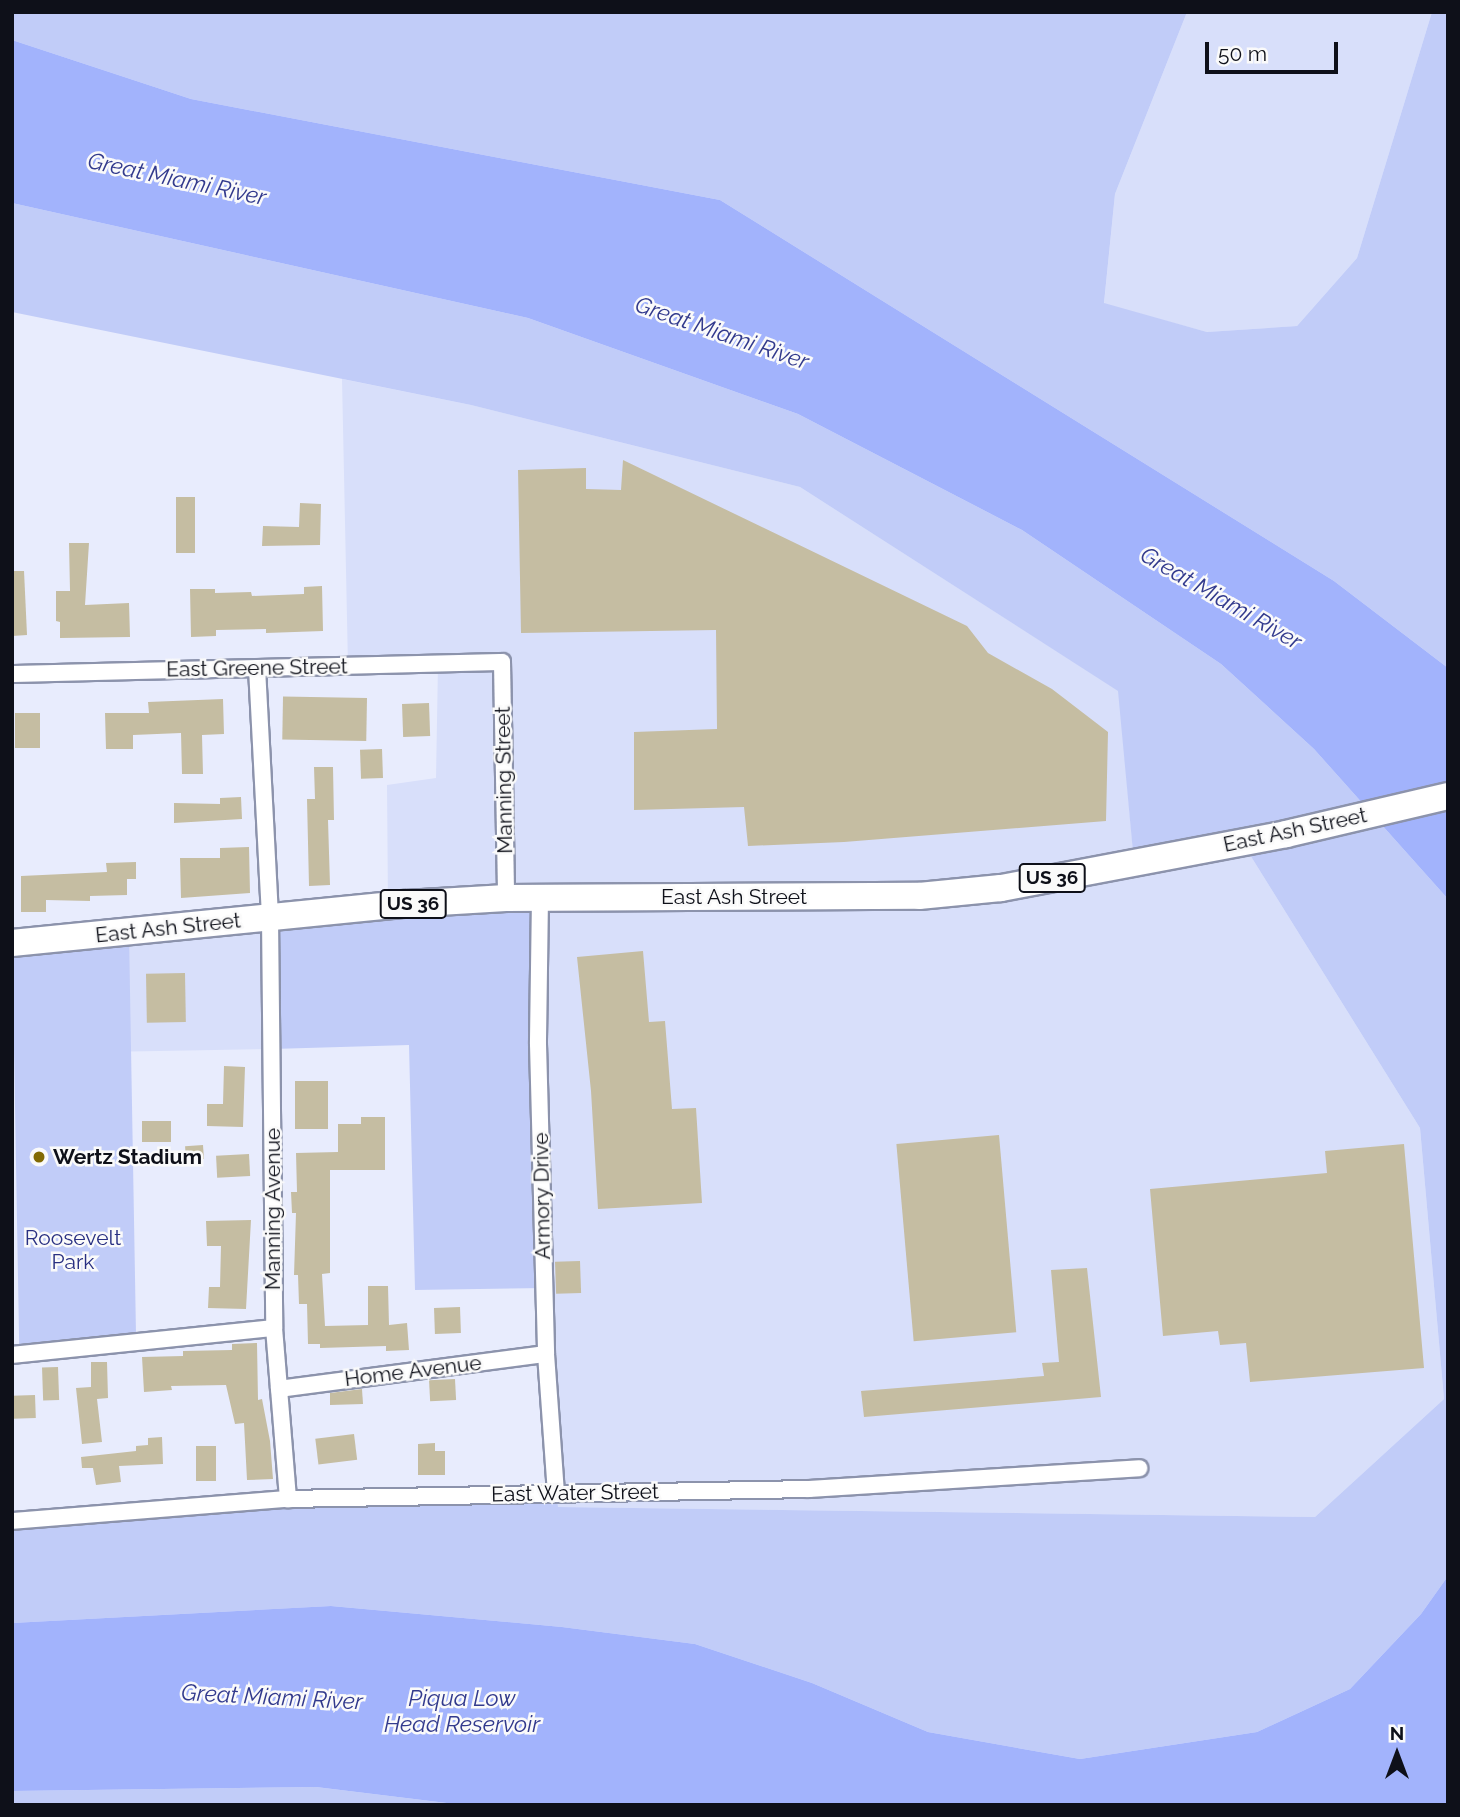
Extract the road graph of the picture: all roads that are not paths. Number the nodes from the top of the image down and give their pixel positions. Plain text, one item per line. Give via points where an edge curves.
1 (502, 662) joint
2 (257, 668) junction
3 (12, 674) edge
4 (1448, 796) edge
5 (540, 897) junction
6 (506, 898) junction
7 (271, 918) junction
8 (12, 943) edge
9 (274, 1328) junction
10 (546, 1354) junction
11 (12, 1355) edge
12 (279, 1389) junction
13 (1139, 1468) dead end
14 (556, 1494) junction
15 (288, 1499) junction
16 (12, 1521) edge

1 - 2 street, East Greene Street
1 - 6 street, Manning Street
2 - 3 street, East Greene Street
2 - 7 street, Manning Avenue
4 - 5 main road, East Ash Street / US 36 via 1286,834 1001,888 919,896
5 - 6 main road, East Ash Street / US 36
5 - 10 street, Armory Drive via 538,1044
6 - 7 main road, East Ash Street / US 36
7 - 8 main road, East Ash Street / US 36
7 - 9 street, Manning Avenue
9 - 11 street
9 - 12 street, Manning Avenue
10 - 12 street, Home Avenue
10 - 14 street, Armory Drive
12 - 15 street, Manning Avenue
13 - 14 street, East Water Street via 809,1489
14 - 15 street, East Water Street
15 - 16 street, East Water Street

